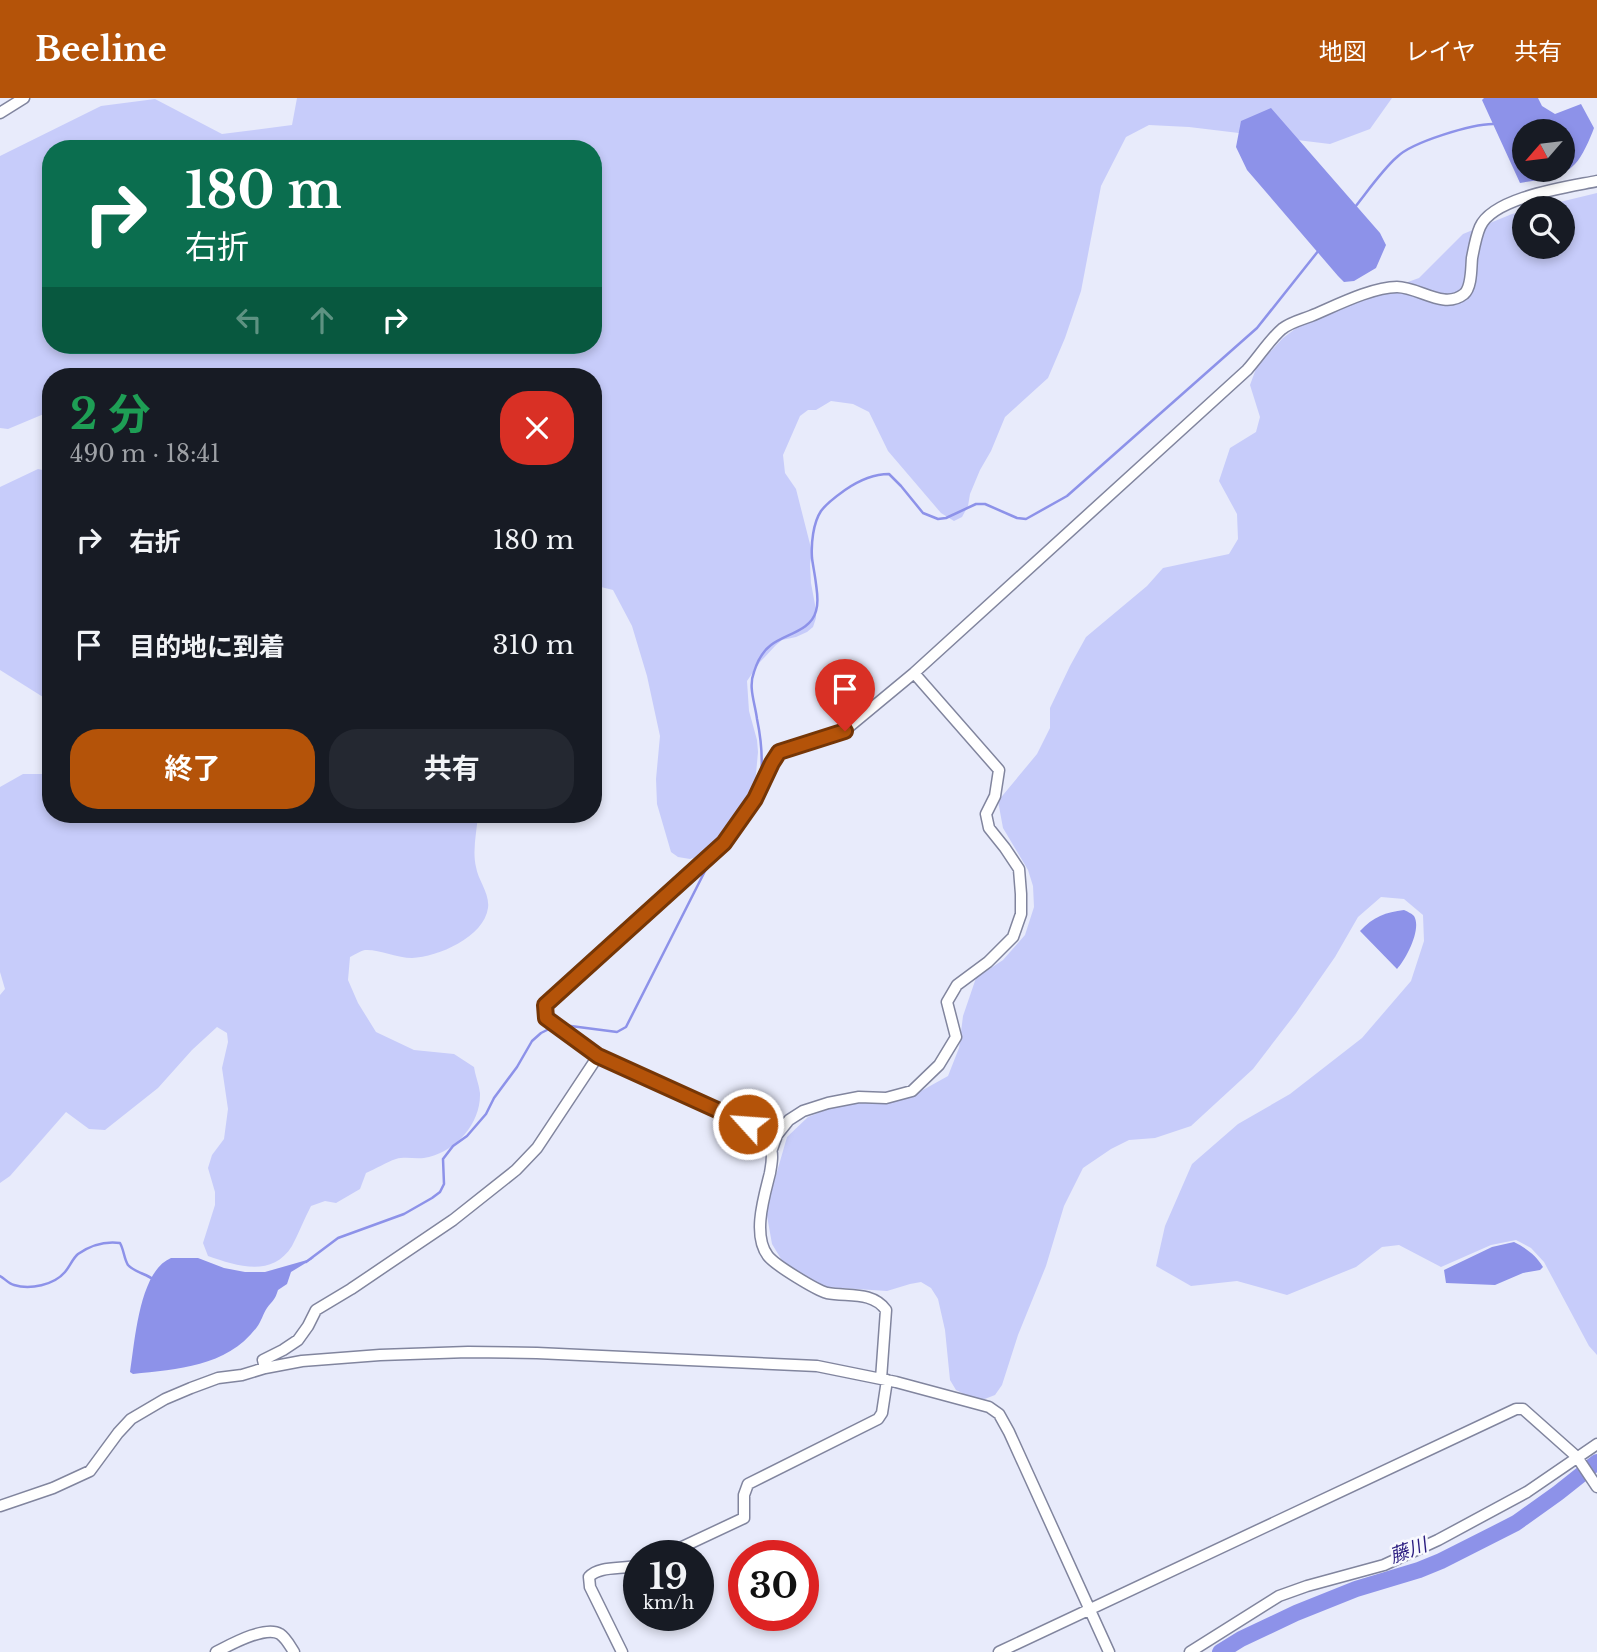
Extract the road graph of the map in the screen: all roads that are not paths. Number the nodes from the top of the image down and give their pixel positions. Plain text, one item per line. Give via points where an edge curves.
1 (24, 98) edge
2 (0, 113) edge
3 (1597, 181) edge
4 (914, 673) junction
5 (598, 1056) junction
6 (772, 1149) junction
7 (265, 1368) junction
8 (884, 1379) junction
9 (1597, 1444) edge
10 (1579, 1460) junction
11 (1594, 1483) edge
12 (0, 1506) edge
13 (697, 1540) edge
14 (623, 1569) edge
15 (1090, 1609) junction
16 (216, 1652) edge
17 (294, 1652) edge
18 (622, 1652) edge
19 (999, 1652) edge
20 (1109, 1652) edge
21 (1189, 1652) edge

1 - 2 street
3 - 4 street via 1541,193 1487,216 1480,226 1463,294 1446,301 1394,287 1281,330 1229,387
4 - 5 street via 845,731 779,752 755,799 724,843 545,1005 546,1018
4 - 6 street via 999,770 995,796 986,814 989,828 1019,869 1021,914 1013,937 957,985 947,1002 956,1037 939,1065 912,1091 886,1098 859,1097 803,1111 789,1120
5 - 6 street via 748,1124
5 - 7 street via 537,1148 516,1170 453,1220 316,1310 298,1340 263,1360
6 - 8 street via 760,1241 769,1258 814,1288 870,1297 881,1304 886,1310
7 - 8 street via 380,1355 482,1352 817,1366
7 - 12 street via 218,1378 165,1399 131,1419 90,1471
8 - 13 street via 878,1419 748,1484 744,1518
8 - 15 street via 989,1407 999,1414
9 - 10 street
10 - 11 street
10 - 15 street via 1523,1409 1516,1409
10 - 21 street via 1438,1540 1384,1565 1279,1596
14 - 18 street via 598,1571 589,1577
15 - 19 street
15 - 20 street
16 - 17 street via 257,1634 274,1632 282,1635

